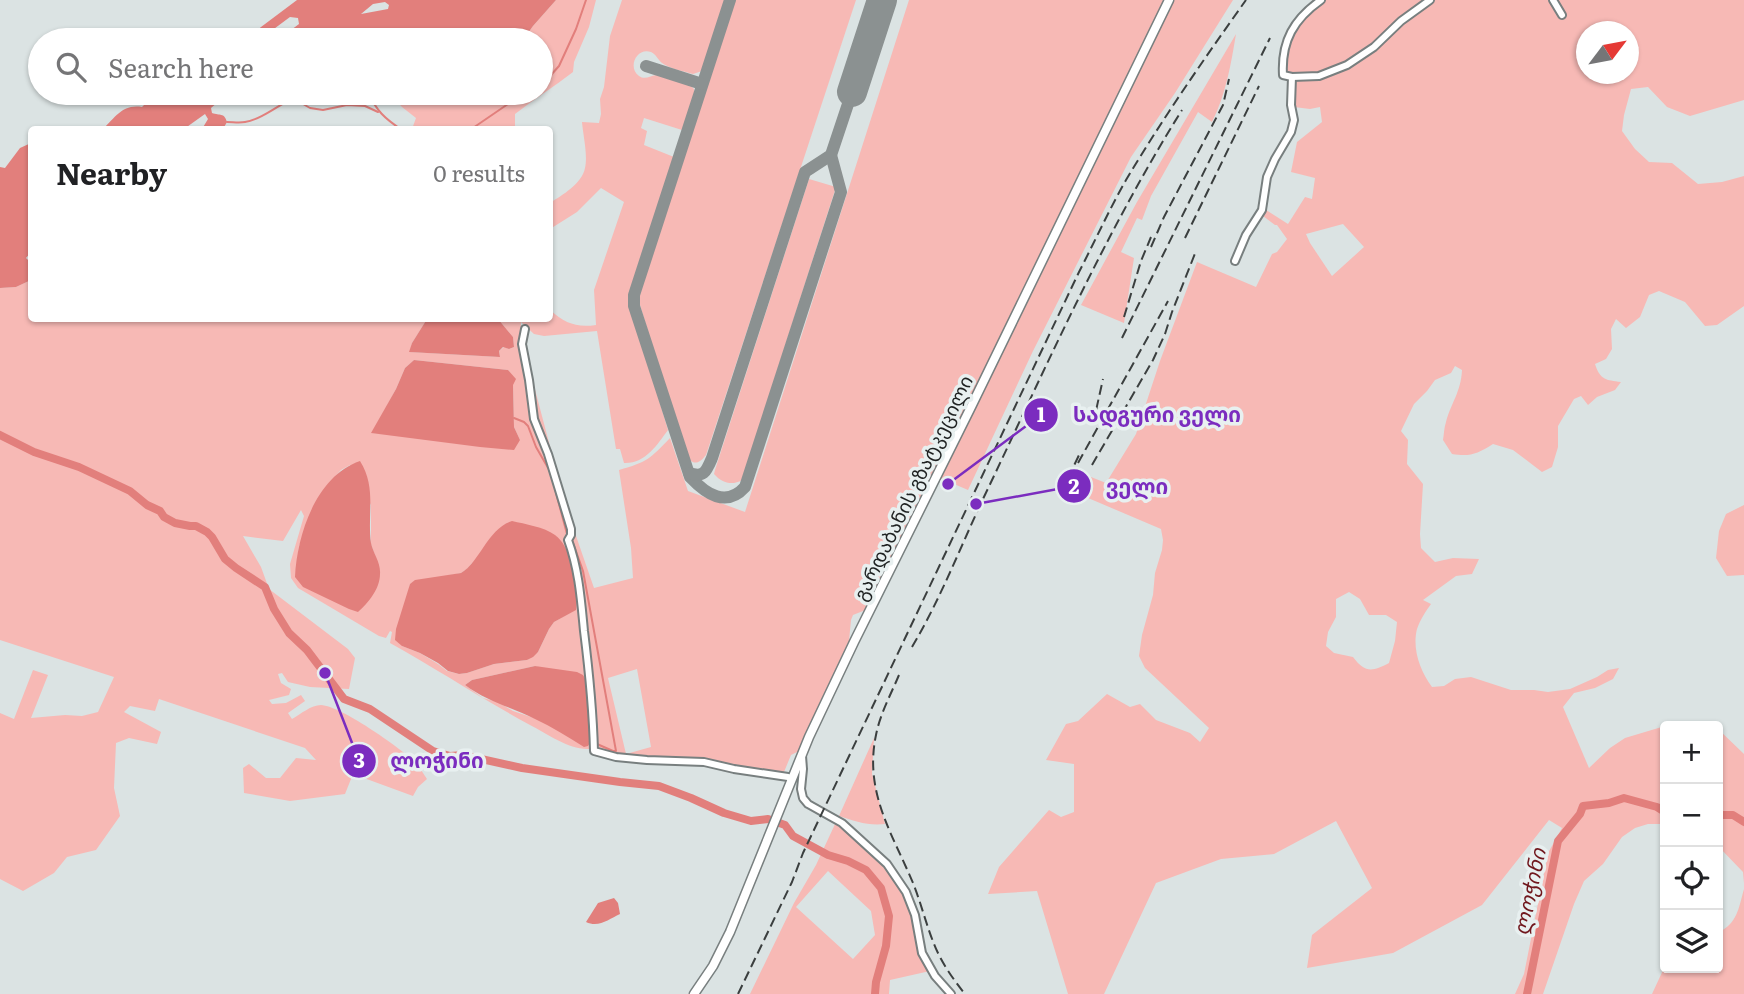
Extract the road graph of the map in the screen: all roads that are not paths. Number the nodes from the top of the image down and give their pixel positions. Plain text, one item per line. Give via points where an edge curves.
1 (1169, 0) edge
2 (1321, 0) edge
3 (1430, 0) edge
4 (1553, 0) edge
5 (1562, 15) dead end
6 (1292, 77) junction
7 (1235, 261) dead end
8 (525, 329) dead end
9 (802, 757) junction
10 (792, 780) junction
11 (694, 994) edge
12 (951, 994) edge

1 - 9 main road, გარდაბანის გზატკეცილი
2 - 6 street via 1290,32 1282,62 1283,75
3 - 6 street via 1347,65 1319,76
4 - 5 street
6 - 7 street via 1291,132 1267,177 1262,210
8 - 10 street via 522,344 534,419 571,529 568,540 581,599 594,751 616,757 704,762
9 - 10 main road, გარდაბანის გზატკეცილი
9 - 12 street via 803,797 842,823 887,864 906,892 922,953
10 - 11 main road, გარდაბანის გზატკეცილი via 730,932

